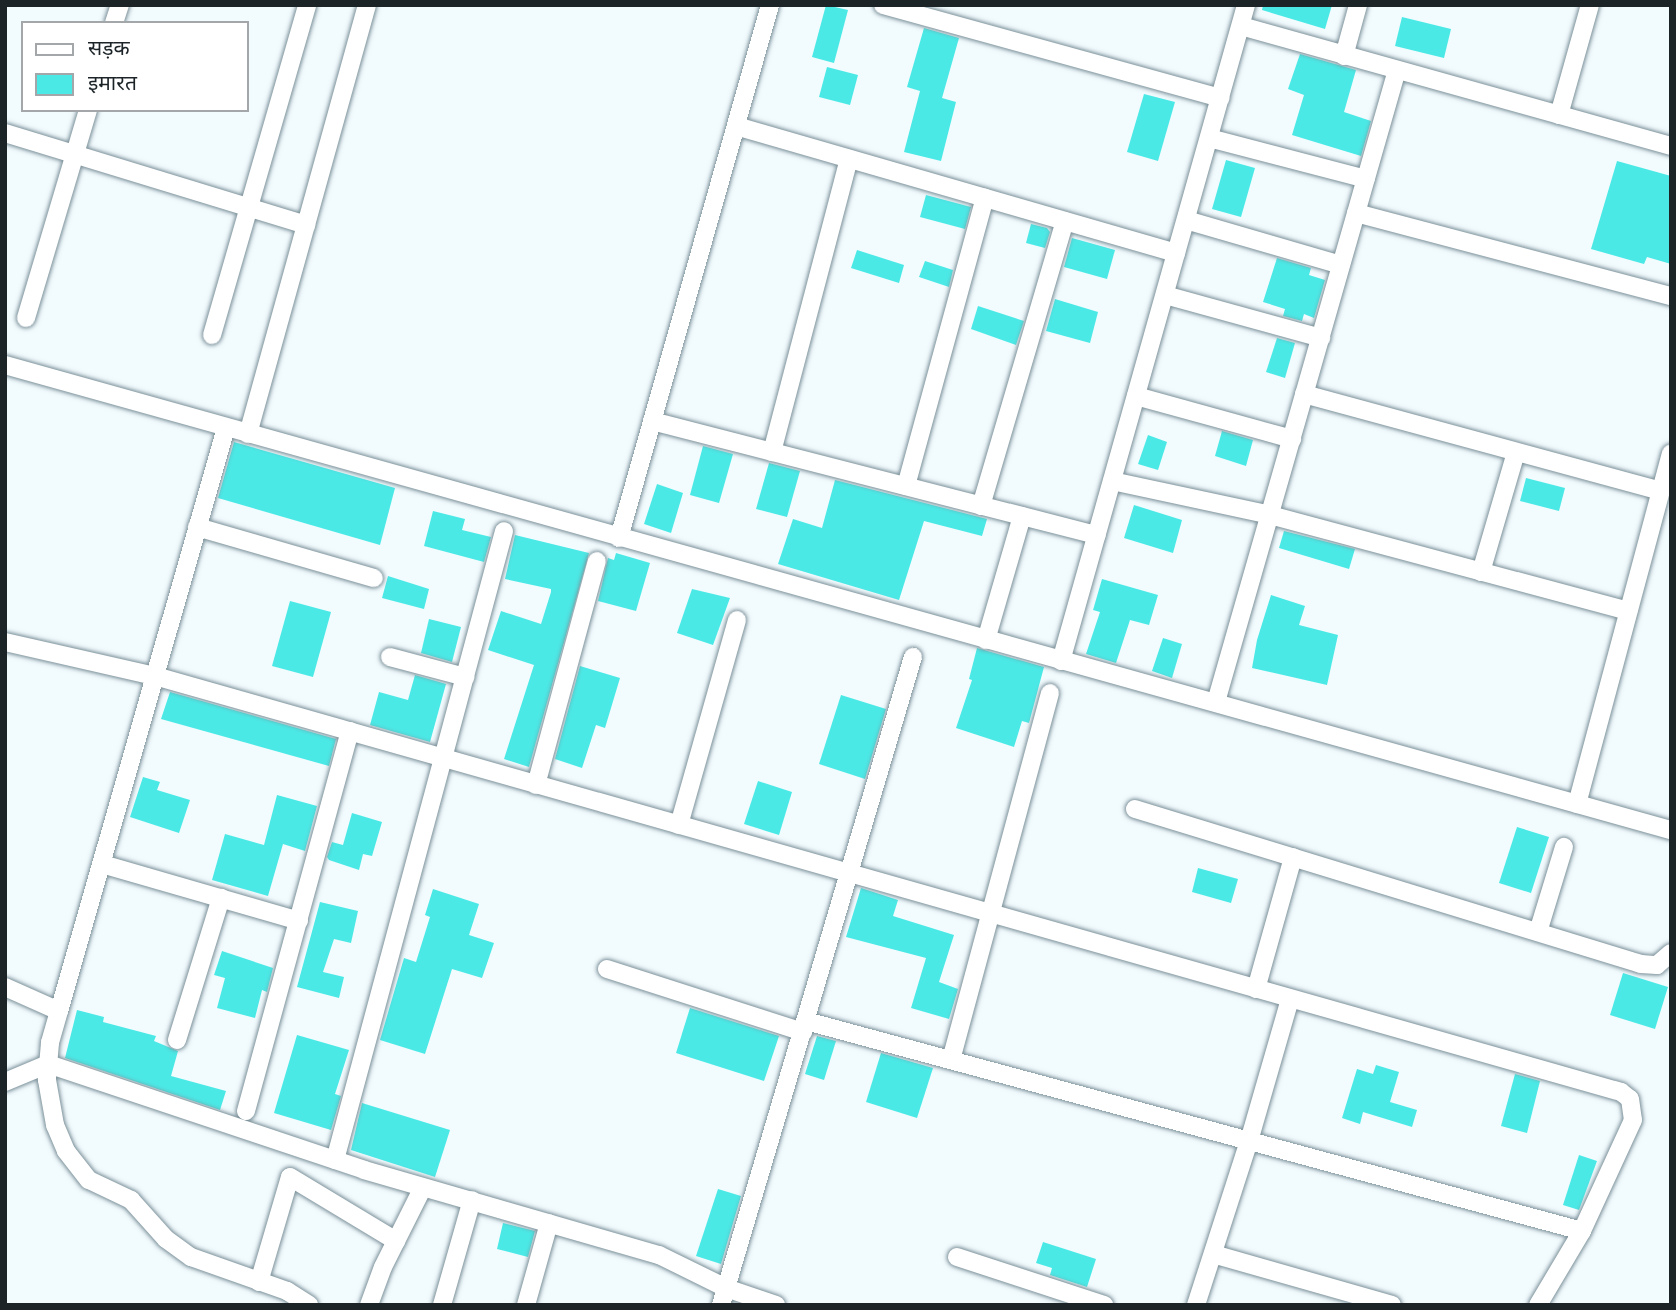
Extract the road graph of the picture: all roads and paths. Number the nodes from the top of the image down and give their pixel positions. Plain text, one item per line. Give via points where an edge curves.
1 (306, 5) edge
2 (367, 5) edge
3 (770, 5) edge
4 (883, 5) edge
5 (1247, 5) edge
6 (1358, 5) edge
7 (1590, 5) edge
8 (1241, 26) junction
9 (1344, 56) junction
10 (1397, 70) junction
11 (1220, 98) junction
12 (87, 112) edge
13 (1559, 115) junction
14 (736, 126) junction
15 (5, 133) edge
16 (1209, 138) junction
17 (1671, 146) edge
18 (75, 154) junction
19 (849, 159) junction
20 (1366, 179) junction
21 (985, 198) junction
22 (248, 207) junction
23 (1356, 213) junction
24 (1186, 220) junction
25 (1065, 221) junction
26 (306, 225) junction
27 (1176, 253) junction
28 (1341, 265) junction
29 (1165, 295) junction
30 (1671, 296) edge
31 (26, 318) dead end
32 (212, 335) dead end
33 (1321, 338) junction
34 (5, 365) edge
35 (1304, 394) junction
36 (1136, 396) junction
37 (652, 421) junction
38 (226, 428) junction
39 (248, 434) junction
40 (1292, 439) junction
41 (772, 452) junction
42 (1516, 452) junction
43 (1671, 453) edge
44 (1112, 481) junction
45 (906, 486) junction
46 (1660, 491) junction
47 (981, 506) junction
48 (1270, 515) junction
49 (1022, 516) junction
50 (197, 527) junction
51 (504, 531) dead end
52 (1097, 535) junction
53 (619, 538) junction
54 (597, 561) dead end
55 (1481, 572) junction
56 (374, 578) dead end
57 (1628, 611) junction
58 (737, 620) dead end
59 (986, 640) junction
60 (5, 642) edge
61 (390, 657) dead end
62 (913, 657) dead end
63 (1061, 661) junction
64 (155, 676) junction
65 (465, 677) junction
66 (1050, 693) dead end
67 (1216, 702) junction
68 (351, 731) junction
69 (443, 758) junction
70 (536, 785) junction
71 (1577, 804) junction
72 (1135, 808) dead end
73 (679, 825) junction
74 (1671, 830) edge
75 (1564, 847) dead end
76 (1293, 856) junction
77 (102, 864) junction
78 (850, 874) junction
79 (221, 898) junction
80 (991, 913) junction
81 (299, 921) junction
82 (1538, 932) junction
83 (1671, 953) edge
84 (607, 969) dead end
85 (5, 987) edge
86 (1256, 989) junction
87 (1290, 999) junction
88 (59, 1011) junction
89 (804, 1027) junction
90 (177, 1040) dead end
91 (951, 1060) junction
92 (48, 1065) junction
93 (5, 1082) edge
94 (246, 1111) dead end
95 (1249, 1141) junction
96 (335, 1160) junction
97 (424, 1187) junction
98 (472, 1200) junction
99 (549, 1223) junction
100 (1582, 1231) junction
101 (396, 1241) junction
102 (1213, 1254) junction
103 (957, 1257) dead end
104 (260, 1282) junction
105 (723, 1296) edge
106 (309, 1305) edge
107 (369, 1305) edge
108 (442, 1305) edge
109 (526, 1305) edge
110 (776, 1305) edge
111 (1104, 1305) edge
112 (1196, 1305) edge
113 (1392, 1305) edge
114 (1538, 1305) edge

1 - 22 street
2 - 26 street
3 - 14 street
4 - 11 street
5 - 8 street
6 - 9 street
7 - 13 street
8 - 9 street
8 - 11 street
9 - 10 street
10 - 13 street
10 - 20 street
11 - 16 street
12 - 18 street
13 - 17 street
14 - 19 street
14 - 37 street
15 - 18 street
16 - 20 street
16 - 24 street
18 - 22 street
18 - 31 street
19 - 21 street
19 - 41 street
20 - 23 street
21 - 25 street
21 - 45 street
22 - 26 street
22 - 32 street
23 - 28 street
23 - 30 street
24 - 27 street
24 - 28 street
25 - 27 street
25 - 47 street
26 - 39 street
27 - 29 street
28 - 33 street
29 - 33 street
29 - 36 street
33 - 35 street
34 - 38 street
35 - 40 street
35 - 42 street
36 - 40 street
36 - 44 street
37 - 41 street
37 - 53 street
38 - 39 street
38 - 50 street
39 - 53 street
40 - 48 street
41 - 45 street
42 - 46 street
42 - 55 street
43 - 46 street
44 - 48 street
44 - 52 street
45 - 47 street
46 - 57 street
47 - 49 street
48 - 55 street
48 - 67 street
49 - 52 street
49 - 59 street
50 - 56 street
50 - 64 street
51 - 65 street
52 - 63 street
53 - 59 street
54 - 70 street
55 - 57 street
57 - 71 street
58 - 73 street
59 - 63 street
60 - 64 street
61 - 65 street
62 - 78 street
63 - 67 street
64 - 68 street
64 - 77 street
65 - 69 street
66 - 80 street
67 - 71 street
68 - 69 street
68 - 81 street
69 - 70 street
69 - 96 street
70 - 73 street
71 - 74 street
72 - 76 street
73 - 78 street
75 - 82 street
76 - 82 street
76 - 86 street
77 - 79 street
77 - 88 street
78 - 80 street
78 - 89 street
79 - 81 street
79 - 90 street
80 - 86 street
80 - 91 street
81 - 94 street
82 - 83 street via 1650,965 1665,961
84 - 89 street
85 - 88 street
86 - 87 street
87 - 95 street
87 - 100 street via 1621,1092 1630,1099 1633,1120
88 - 92 street
89 - 91 street
89 - 105 street
91 - 95 street
92 - 93 street
92 - 96 street
92 - 104 street via 55,1125 66,1151 89,1180 131,1200 166,1238 191,1256
95 - 100 street
95 - 102 street
96 - 97 street
97 - 98 street
97 - 101 street
98 - 99 street
98 - 108 street
99 - 105 street via 659,1255
99 - 109 street
100 - 114 street
101 - 104 street via 290,1177
101 - 107 street
102 - 112 street
102 - 113 street
103 - 111 street
104 - 106 street
105 - 110 street

